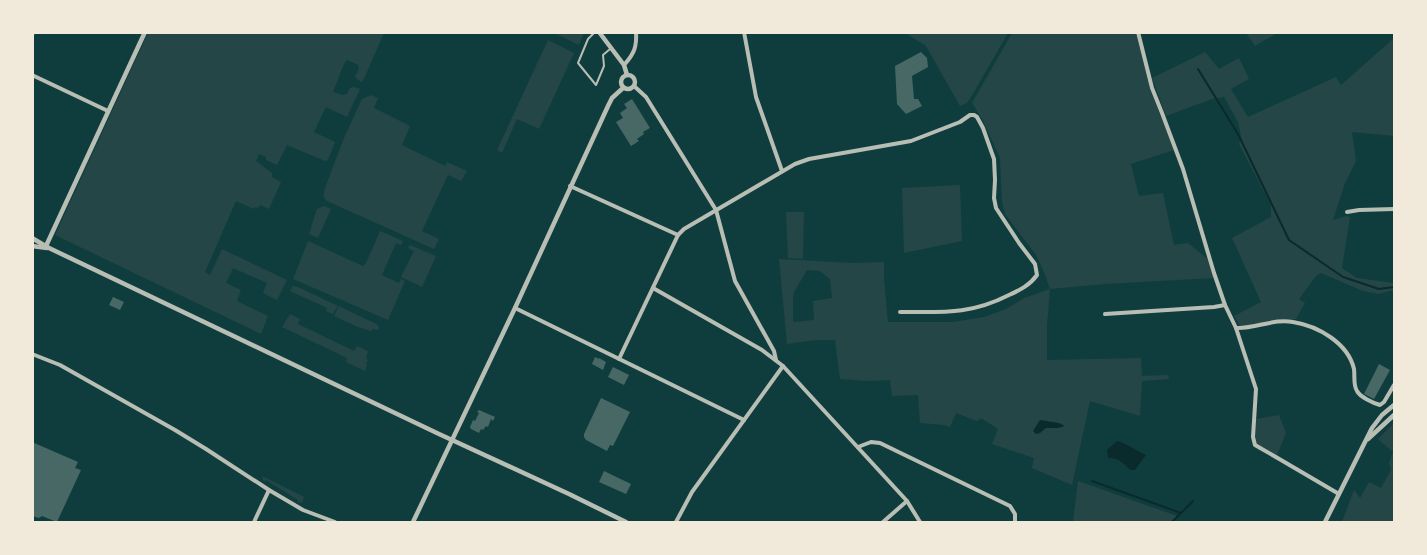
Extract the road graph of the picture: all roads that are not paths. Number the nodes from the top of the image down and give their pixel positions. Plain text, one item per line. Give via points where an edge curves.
1 (144, 32) edge
2 (595, 32) edge
3 (599, 32) edge
4 (636, 32) edge
5 (744, 32) edge
6 (1138, 32) edge
7 (612, 48) junction
8 (624, 65) junction
9 (32, 75) edge
10 (627, 75) junction
11 (634, 86) junction
12 (623, 88) junction
13 (108, 111) junction
14 (782, 171) junction
15 (570, 186) junction
16 (1394, 209) edge
17 (716, 210) junction
18 (1347, 212) dead end
19 (678, 236) junction
20 (32, 238) edge
21 (32, 246) edge
22 (47, 247) junction
23 (653, 288) junction
24 (1225, 305) junction
25 (515, 308) junction
26 (900, 312) dead end
27 (1105, 314) dead end
28 (1236, 328) junction
29 (32, 354) edge
30 (619, 359) junction
31 (776, 361) junction
32 (783, 366) junction
33 (1394, 385) edge
34 (1394, 405) edge
35 (1394, 415) edge
36 (744, 420) junction
37 (452, 440) junction
38 (1367, 440) junction
39 (858, 448) junction
40 (269, 490) junction
41 (1339, 494) junction
42 (907, 501) junction
43 (254, 522) edge
44 (335, 522) edge
45 (413, 522) edge
46 (626, 522) edge
47 (676, 522) edge
48 (883, 522) edge
49 (920, 522) edge
50 (1015, 522) edge
51 (1324, 522) edge

1 - 13 street
2 - 7 lane via 588,39 578,63 596,85 604,66 603,55
3 - 7 street
4 - 8 street via 633,54
5 - 14 street via 756,96
6 - 24 street via 1152,88 1183,170
7 - 8 street
8 - 10 street
9 - 13 street
10 - 11 street via 634,78
10 - 12 street via 621,78
11 - 12 street via 629,90
11 - 17 street via 646,96
12 - 15 street via 612,98
13 - 22 street
14 - 17 street
14 - 26 street via 810,159 911,141 970,115 977,117 994,159 996,208 1035,264 1037,275 997,302 980,307 954,312
15 - 19 street
15 - 25 street
16 - 18 street
17 - 19 street
17 - 31 street via 735,282 774,351
19 - 23 street
20 - 22 street
21 - 22 street
22 - 37 street
23 - 30 street
23 - 31 street
24 - 27 street
24 - 28 street
25 - 30 street
25 - 37 street
28 - 33 street via 1287,321 1302,324 1331,337 1348,355 1357,392 1382,404
28 - 41 street via 1256,389 1255,445
29 - 40 street via 60,364 175,430
30 - 36 street
31 - 32 street
32 - 36 street
32 - 39 street
34 - 38 street via 1379,418
35 - 38 street
36 - 47 street via 692,492
37 - 45 street
37 - 46 street
38 - 41 street
39 - 42 street
39 - 50 street via 866,443 880,442 1012,508
40 - 43 street
40 - 44 street via 303,510
41 - 51 street
42 - 48 street
42 - 49 street

